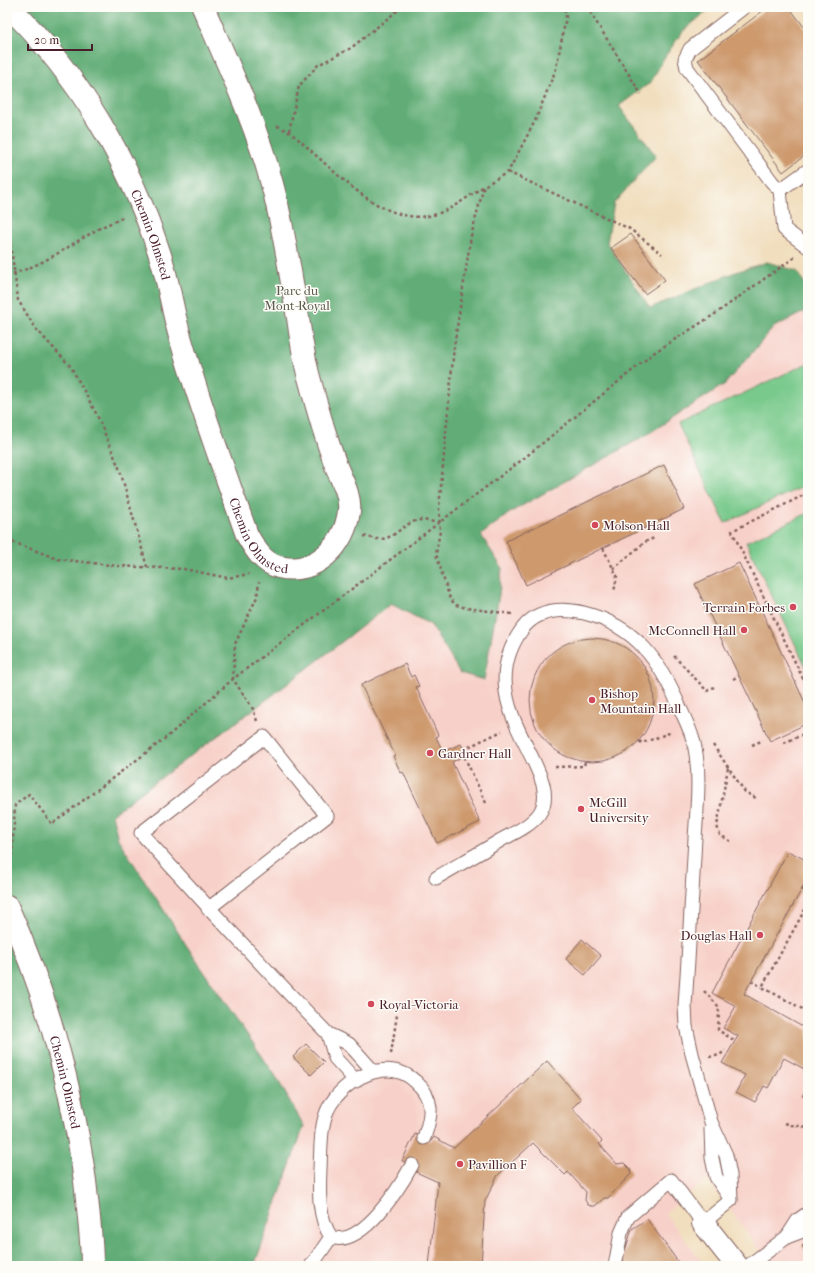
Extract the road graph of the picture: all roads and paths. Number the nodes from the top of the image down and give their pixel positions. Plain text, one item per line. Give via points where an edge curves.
1 (9, 7) edge
2 (203, 7) edge
3 (402, 7) edge
4 (564, 7) edge
5 (587, 7) edge
6 (744, 7) edge
7 (641, 94) dead end
8 (289, 131) junction
9 (258, 138) junction
10 (808, 170) edge
11 (508, 172) junction
12 (484, 186) junction
13 (780, 190) junction
14 (144, 208) junction
15 (7, 233) edge
16 (808, 247) edge
17 (662, 254) dead end
18 (14, 274) junction
19 (7, 275) edge
20 (808, 493) edge
21 (439, 523) junction
22 (370, 537) dead end
23 (654, 538) dead end
24 (7, 540) edge
25 (603, 548) dead end
26 (147, 567) junction
27 (265, 568) junction
28 (613, 569) junction
29 (614, 592) dead end
30 (518, 614) dead end
31 (672, 654) dead end
32 (739, 676) dead end
33 (233, 678) junction
34 (733, 678) dead end
35 (714, 687) dead end
36 (808, 689) edge
37 (252, 709) dead end
38 (507, 729) dead end
39 (678, 729) dead end
40 (808, 732) edge
41 (764, 740) dead end
42 (639, 741) dead end
43 (784, 743) dead end
44 (712, 744) dead end
45 (752, 746) dead end
46 (585, 762) dead end
47 (728, 767) junction
48 (553, 768) dead end
49 (756, 798) dead end
50 (486, 803) dead end
51 (732, 842) dead end
52 (7, 860) edge
53 (436, 878) dead end
54 (802, 889) dead end
55 (808, 893) edge
56 (808, 904) edge
57 (7, 906) edge
58 (208, 908) junction
59 (751, 981) dead end
60 (762, 987) junction
61 (703, 989) dead end
62 (808, 1012) edge
63 (397, 1015) dead end
64 (328, 1034) junction
65 (734, 1041) dead end
66 (725, 1050) dead end
67 (712, 1057) dead end
68 (388, 1069) junction
69 (374, 1072) junction
70 (356, 1081) junction
71 (785, 1122) dead end
72 (808, 1127) edge
73 (424, 1138) dead end
74 (412, 1165) dead end
75 (808, 1213) edge
76 (703, 1223) junction
77 (808, 1229) edge
78 (331, 1236) junction
79 (786, 1237) junction
80 (92, 1266) edge
81 (311, 1266) edge
82 (615, 1266) edge
83 (737, 1266) edge
84 (748, 1266) edge

1 - 14 street, Chemin Olmsted via 46,46 73,82 112,144
2 - 9 street, Chemin Olmsted
3 - 8 path via 351,48 318,65 299,86
4 - 11 path via 566,17 556,69 535,122
5 - 7 path
6 - 13 lane via 690,49 684,59 687,68
8 - 9 path via 277,126
8 - 12 path via 345,182 394,213 415,216 436,214
9 - 27 street, Chemin Olmsted via 281,223 309,379 334,463 346,490 349,510 341,538 319,561 304,568
10 - 13 lane
11 - 12 path
11 - 17 path via 630,229
12 - 21 path via 471,236 454,347
13 - 16 lane via 784,229
14 - 18 path via 94,231 57,255
14 - 27 street, Chemin Olmsted via 160,254 189,366 247,535
15 - 18 path
16 - 21 path via 774,274 654,352 523,459
18 - 19 path
18 - 26 path via 18,300 36,329 71,367 98,415 120,470
20 - 36 path via 732,531
21 - 22 path via 422,520 401,527 393,536 381,540
21 - 30 path via 436,554 450,599 456,605 466,608
21 - 33 path
23 - 28 path via 645,542
24 - 26 path via 58,559
25 - 28 path
26 - 27 path via 184,569 228,578
27 - 33 path via 257,597 235,644
28 - 29 path via 616,576
31 - 35 path via 707,691
32 - 34 path
33 - 37 path
33 - 52 path via 167,736 52,824 29,794 15,805 12,855
38 - 50 path via 464,749 464,756
39 - 42 path via 642,743
40 - 43 path
41 - 45 path
44 - 47 path
46 - 48 path via 584,766
47 - 49 path via 745,792
47 - 51 path via 717,826 720,835
53 - 76 lane via 529,823 542,809 544,784 510,714 505,687 510,650 525,626 545,612 569,611 608,620 625,630 657,664 675,696 694,743 697,805 685,1015 690,1045 711,1122 726,1155 731,1200
54 - 55 path
56 - 60 path
57 - 80 street, Chemin Olmsted via 24,946 59,1053 80,1144
58 - 58 lane via 141,833 264,737 327,816
58 - 64 lane
59 - 60 path
60 - 62 path
61 - 65 path via 718,1006 718,1030
63 - 68 path
64 - 69 lane via 349,1044
64 - 70 lane via 335,1058
66 - 67 path via 720,1055
68 - 69 lane
68 - 73 lane via 413,1079 426,1093 430,1117
69 - 70 lane
70 - 78 lane via 333,1101 324,1125 320,1203 324,1224
71 - 72 path
74 - 78 lane via 396,1193 368,1223 350,1237 343,1239
75 - 79 lane via 798,1220
76 - 82 lane via 671,1180 628,1217 621,1233
76 - 83 street
77 - 79 lane
78 - 81 lane
79 - 84 lane

